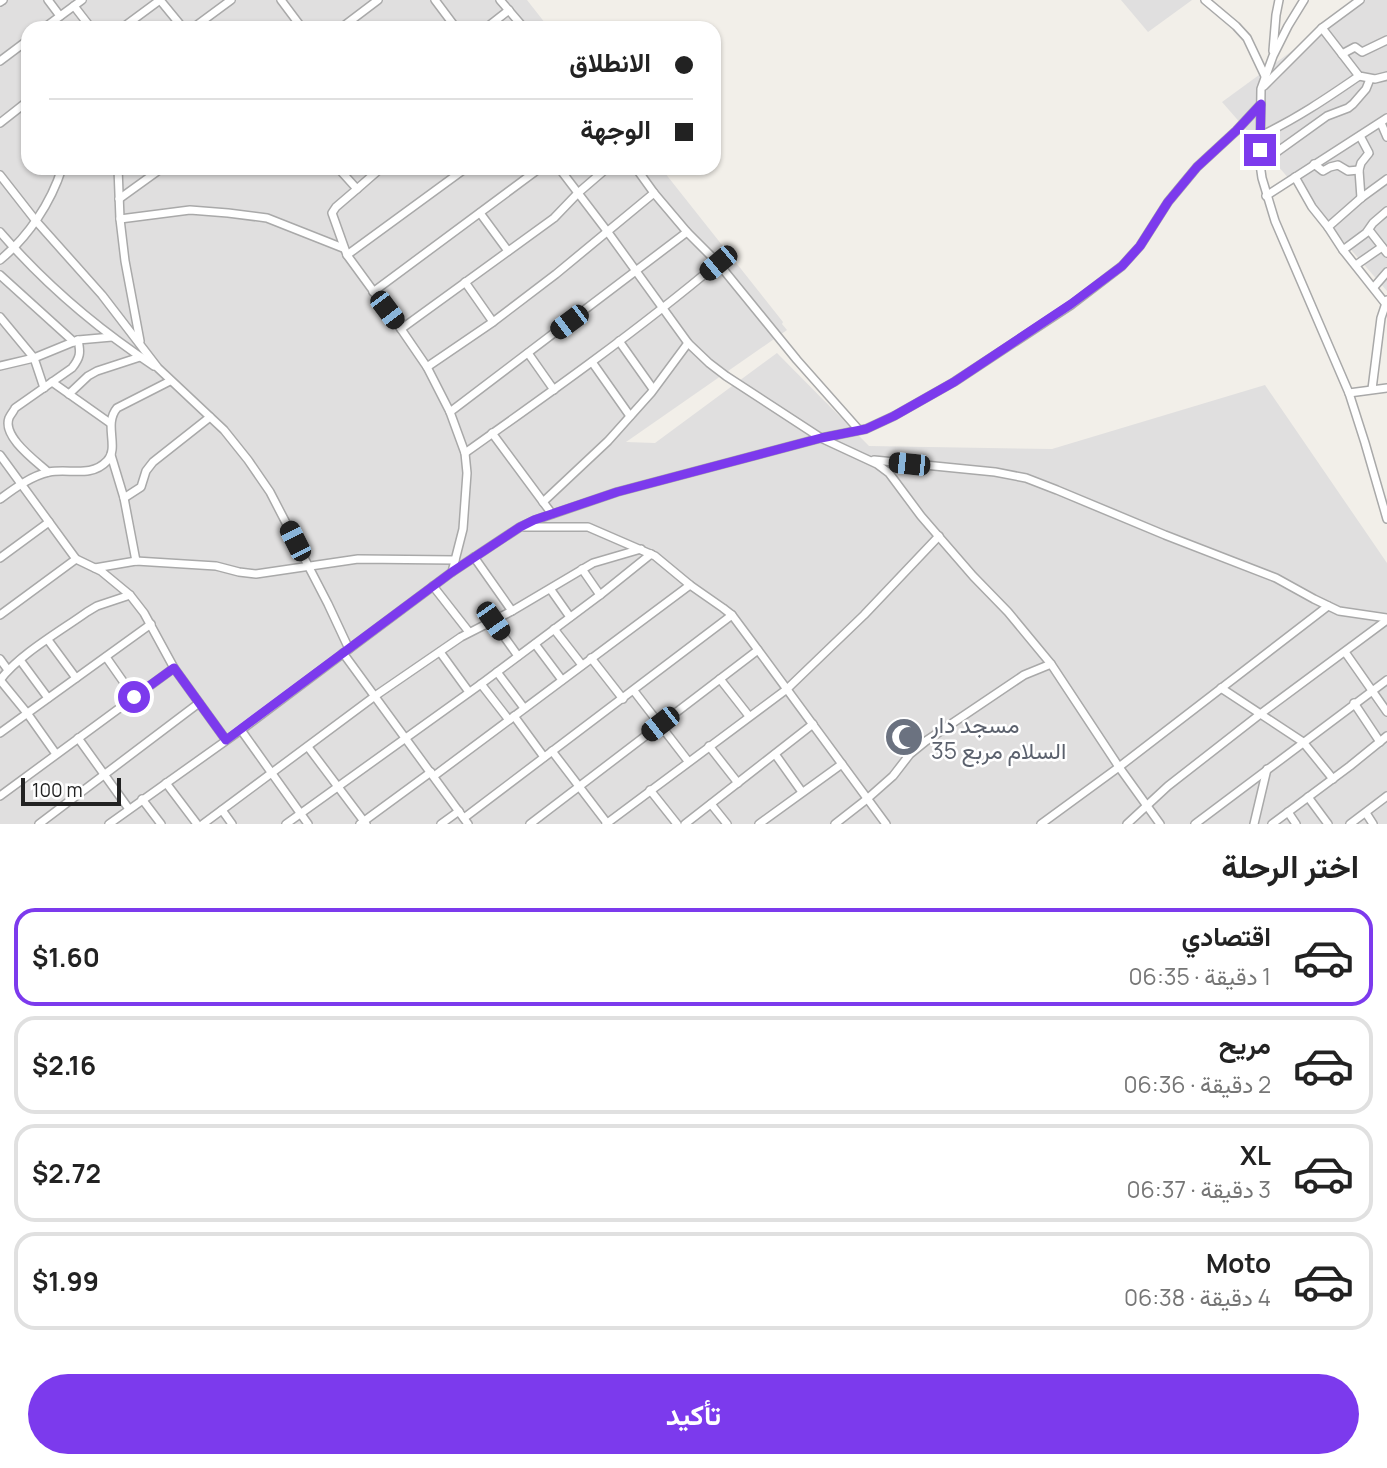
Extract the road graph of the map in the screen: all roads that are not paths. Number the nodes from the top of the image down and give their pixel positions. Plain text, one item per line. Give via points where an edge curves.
1 (48, 0) edge
2 (82, 0) edge
3 (160, 0) edge
4 (231, 0) edge
5 (281, 0) edge
6 (378, 0) edge
7 (435, 0) edge
8 (500, 0) edge
9 (1205, 0) edge
10 (1279, 0) edge
11 (1304, 0) edge
12 (1360, 0) edge
13 (74, 6) junction
14 (509, 10) junction
15 (60, 16) junction
16 (53, 21) edge
17 (86, 21) edge
18 (132, 21) edge
19 (177, 21) edge
20 (202, 21) edge
21 (297, 21) edge
22 (350, 21) edge
23 (451, 21) edge
24 (495, 21) edge
25 (518, 21) edge
26 (1322, 28) junction
27 (1387, 40) edge
28 (21, 45) edge
29 (1342, 54) junction
30 (1273, 56) junction
31 (0, 61) edge
32 (1359, 75) junction
33 (1265, 76) junction
34 (1387, 76) edge
35 (1370, 79) junction
36 (1261, 89) junction
37 (1261, 104) junction
38 (21, 106) edge
39 (1384, 120) edge
40 (0, 123) edge
41 (1260, 136) junction
42 (1360, 136) junction
43 (1387, 137) edge
44 (1260, 164) junction
45 (1314, 164) junction
46 (1359, 170) junction
47 (0, 175) edge
48 (59, 175) edge
49 (118, 175) edge
50 (152, 175) edge
51 (345, 175) edge
52 (373, 175) edge
53 (456, 175) edge
54 (531, 175) edge
55 (565, 175) edge
56 (599, 175) edge
57 (641, 175) edge
58 (1295, 177) junction
59 (1387, 179) edge
60 (357, 188) junction
61 (579, 193) junction
62 (654, 193) junction
63 (1266, 196) junction
64 (1361, 198) junction
65 (119, 199) junction
66 (1387, 211) edge
67 (480, 213) junction
68 (120, 219) junction
69 (36, 221) junction
70 (1328, 227) junction
71 (1369, 230) junction
72 (607, 231) junction
73 (0, 232) edge
74 (687, 232) junction
75 (14, 249) junction
76 (1343, 250) junction
77 (1385, 250) edge
78 (508, 251) junction
79 (345, 252) junction
80 (0, 260) edge
81 (718, 263) junction
82 (1356, 265) junction
83 (636, 271) junction
84 (1387, 272) edge
85 (0, 275) edge
86 (465, 282) junction
87 (1374, 287) junction
88 (373, 292) junction
89 (1387, 300) edge
90 (663, 308) junction
91 (0, 317) edge
92 (493, 322) junction
93 (401, 329) junction
94 (112, 337) junction
95 (76, 341) junction
96 (619, 341) junction
97 (688, 342) junction
98 (140, 344) junction
99 (528, 353) junction
100 (139, 357) junction
101 (34, 358) junction
102 (592, 362) junction
103 (0, 366) edge
104 (427, 367) junction
105 (158, 369) junction
106 (170, 381) junction
107 (52, 382) junction
108 (44, 388) junction
109 (1387, 388) edge
110 (653, 389) junction
111 (1372, 389) junction
112 (554, 390) junction
113 (1349, 393) junction
114 (69, 394) junction
115 (450, 412) junction
116 (630, 416) junction
117 (210, 417) junction
118 (110, 423) junction
119 (859, 430) junction
120 (492, 433) junction
121 (821, 438) junction
122 (465, 453) junction
123 (0, 455) edge
124 (111, 455) junction
125 (866, 459) junction
126 (48, 472) junction
127 (21, 484) junction
128 (124, 498) junction
129 (0, 499) edge
130 (543, 502) junction
131 (552, 514) junction
132 (1387, 519) edge
133 (49, 522) junction
134 (520, 527) junction
135 (939, 536) junction
136 (641, 549) junction
137 (651, 554) junction
138 (474, 557) junction
139 (0, 558) edge
140 (76, 559) junction
141 (455, 560) junction
142 (136, 561) junction
143 (308, 565) junction
144 (95, 568) junction
145 (583, 569) junction
146 (452, 572) junction
147 (690, 585) junction
148 (433, 586) junction
149 (551, 590) junction
150 (130, 595) junction
151 (600, 595) junction
152 (1328, 606) junction
153 (512, 611) junction
154 (0, 615) edge
155 (732, 615) junction
156 (570, 617) junction
157 (1387, 619) edge
158 (493, 621) junction
159 (151, 624) junction
160 (554, 629) junction
161 (469, 632) junction
162 (48, 640) junction
163 (535, 644) junction
164 (758, 650) junction
165 (346, 651) junction
166 (440, 652) junction
167 (1345, 652) junction
168 (518, 656) junction
169 (106, 657) junction
170 (591, 658) junction
171 (0, 659) edge
172 (20, 660) junction
173 (1051, 664) junction
174 (582, 665) junction
175 (174, 668) junction
176 (8, 670) junction
177 (497, 672) junction
178 (76, 678) junction
179 (720, 679) junction
180 (0, 680) edge
181 (562, 680) junction
182 (1387, 680) edge
183 (481, 684) junction
184 (1221, 688) junction
185 (787, 689) junction
186 (634, 691) junction
187 (1372, 691) junction
188 (469, 692) junction
189 (375, 696) junction
190 (134, 697) junction
191 (48, 698) junction
192 (623, 699) junction
193 (200, 703) junction
194 (1354, 703) junction
195 (524, 708) junction
196 (1387, 712) edge
197 (27, 713) junction
198 (1259, 715) junction
199 (748, 716) junction
200 (511, 718) junction
201 (660, 724) junction
202 (813, 724) junction
203 (241, 730) junction
204 (0, 733) edge
205 (78, 738) junction
206 (405, 738) junction
207 (1384, 739) edge
208 (226, 740) junction
209 (1303, 742) junction
210 (709, 746) junction
211 (308, 747) junction
212 (552, 751) junction
213 (57, 754) junction
214 (775, 754) junction
215 (544, 757) junction
216 (688, 761) junction
217 (842, 764) junction
218 (1119, 766) junction
219 (1267, 769) junction
220 (272, 773) junction
221 (104, 774) junction
222 (432, 774) junction
223 (1333, 779) junction
224 (166, 783) junction
225 (738, 783) junction
226 (579, 786) junction
227 (338, 787) junction
228 (650, 790) junction
229 (802, 792) junction
230 (0, 796) edge
231 (1387, 796) edge
232 (1308, 797) junction
233 (142, 799) junction
234 (867, 799) junction
235 (711, 804) junction
236 (1147, 806) junction
237 (129, 809) junction
238 (222, 810) junction
239 (1287, 812) junction
240 (300, 813) junction
241 (1366, 813) junction
242 (464, 818) edge
243 (769, 821) edge
244 (364, 823) edge
245 (610, 823) edge
246 (1046, 823) edge
247 (39, 824) edge
248 (109, 824) edge
249 (162, 824) edge
250 (197, 824) edge
251 (203, 824) edge
252 (232, 824) edge
253 (286, 824) edge
254 (308, 824) edge
255 (441, 824) edge
256 (530, 824) edge
257 (677, 824) edge
258 (684, 824) edge
259 (727, 824) edge
260 (759, 824) edge
261 (835, 824) edge
262 (886, 824) edge
263 (1127, 824) edge
264 (1160, 824) edge
265 (1195, 824) edge
266 (1254, 824) edge
267 (1272, 824) edge
268 (1296, 824) edge
269 (1328, 824) edge
270 (1350, 824) edge
271 (1373, 824) edge

1 - 15 street
2 - 13 street
3 - 18 street
3 - 19 street
4 - 20 street
5 - 21 street
6 - 22 street
7 - 23 street
8 - 14 street
9 - 33 street via 1247,38
10 - 30 street
11 - 30 street
12 - 26 street
13 - 15 street
13 - 17 street
14 - 24 street
14 - 25 street
15 - 16 street
26 - 29 street
26 - 36 street
27 - 29 street via 1362,52 1355,47
28 - 31 street
29 - 32 street
30 - 33 street
32 - 35 street
32 - 41 street via 1310,110
33 - 36 street
34 - 35 street
35 - 44 street via 1348,108 1327,116
36 - 37 street
37 - 41 street
37 - 119 street via 1197,167 1130,258 1111,276 954,382 877,425
38 - 40 street
39 - 42 street
39 - 43 street
41 - 44 street
42 - 45 street
42 - 46 street via 1368,153
44 - 63 street
45 - 46 street via 1323,171 1335,165 1351,172
45 - 58 street
46 - 64 street
47 - 69 street
48 - 69 street
49 - 65 street
50 - 65 street
51 - 60 street
52 - 60 street
53 - 79 street
54 - 67 street
55 - 61 street
56 - 61 street
57 - 62 street
58 - 63 street
58 - 70 street
59 - 64 street
60 - 79 street via 332,213
61 - 72 street
61 - 78 street via 554,218
62 - 72 street
62 - 74 street
63 - 113 street
64 - 70 street
65 - 68 street
66 - 71 street
67 - 78 street
67 - 88 street
68 - 79 street via 190,210 267,218
68 - 98 street
69 - 75 street
69 - 98 street via 84,272
70 - 76 street
71 - 76 street
71 - 77 street
72 - 83 street
72 - 92 street
73 - 75 street
74 - 81 street
74 - 83 street
75 - 80 street
75 - 94 street
76 - 82 street
77 - 82 street
78 - 86 street
79 - 88 street
81 - 90 street
81 - 119 street
82 - 87 street
83 - 90 street
83 - 99 street
84 - 87 street
85 - 95 street
86 - 92 street
86 - 93 street
87 - 89 street
88 - 93 street
89 - 111 street
90 - 96 street
90 - 97 street
91 - 101 street
92 - 104 street
93 - 104 street
94 - 95 street
94 - 100 street
95 - 101 street
95 - 107 street via 79,360
96 - 102 street
96 - 110 street
97 - 110 street
97 - 121 street via 726,376
98 - 105 street
99 - 112 street
99 - 115 street
100 - 105 street
100 - 114 street via 97,371
101 - 103 street
101 - 108 street
102 - 112 street
102 - 116 street
104 - 115 street
105 - 106 street
106 - 117 street
106 - 118 street via 117,408
107 - 108 street
107 - 114 street
108 - 126 street via 15,408 8,428 13,439
109 - 111 street
110 - 116 street
111 - 113 street
112 - 120 street
113 - 132 street
114 - 118 street
115 - 122 street
116 - 130 street
117 - 128 street via 152,461 141,487
117 - 143 street via 270,492
118 - 124 street
119 - 121 street
120 - 122 street
120 - 130 street
121 - 125 street
121 - 131 street
122 - 141 street via 463,529
123 - 127 street
124 - 126 street via 88,472
124 - 128 street
125 - 135 street via 889,473
125 - 152 street via 1026,478 1267,574
126 - 127 street
127 - 129 street
127 - 133 street
128 - 142 street
130 - 131 street
131 - 134 street
133 - 139 street
133 - 140 street
134 - 136 street via 589,527
134 - 138 street
135 - 173 street
135 - 185 street
136 - 137 street
136 - 145 street
137 - 147 street
137 - 151 street
138 - 146 street
138 - 153 street
140 - 144 street
140 - 154 street
141 - 143 street via 358,559
141 - 146 street
142 - 143 street via 256,573
142 - 144 street
143 - 165 street
144 - 150 street
145 - 149 street
145 - 151 street
146 - 148 street
147 - 155 street
147 - 170 street
148 - 161 street
148 - 165 street
149 - 153 street
149 - 156 street
150 - 159 street
150 - 162 street via 97,606
151 - 156 street
152 - 157 street
152 - 184 street
153 - 158 street
155 - 164 street
155 - 186 street
156 - 160 street
157 - 167 street
158 - 161 street
158 - 168 street
159 - 169 street
159 - 175 street
160 - 163 street
160 - 174 street
161 - 166 street
162 - 172 street
162 - 178 street
163 - 168 street
163 - 181 street
164 - 179 street
164 - 185 street
165 - 189 street
165 - 203 street
166 - 188 street
166 - 189 street
167 - 187 street
167 - 198 street
168 - 177 street
169 - 178 street
169 - 190 street
170 - 174 street
170 - 192 street
171 - 176 street
172 - 176 street
172 - 191 street
173 - 218 street
173 - 234 street via 1024,675 926,741
174 - 181 street
175 - 190 street
175 - 193 street
176 - 180 street
177 - 183 street
177 - 195 street
178 - 191 street
179 - 199 street
179 - 201 street
180 - 197 street
181 - 195 street
182 - 187 street
183 - 188 street
183 - 200 street
184 - 198 street
184 - 218 street
185 - 199 street
185 - 202 street
186 - 192 street
186 - 201 street
187 - 194 street
187 - 196 street
188 - 206 street
189 - 206 street
189 - 211 street
190 - 205 street
191 - 197 street
192 - 212 street
193 - 208 street
193 - 221 street
194 - 207 street
194 - 209 street
195 - 200 street
197 - 204 street
197 - 213 street
198 - 209 street
198 - 236 street
199 - 210 street
200 - 215 street
200 - 222 street
201 - 216 street
201 - 226 street
202 - 214 street
202 - 217 street
203 - 208 street
203 - 220 street
205 - 213 street
205 - 221 street
206 - 222 street
206 - 227 street
207 - 223 street
208 - 224 street
209 - 219 street
209 - 223 street
210 - 216 street
210 - 225 street
211 - 220 street
211 - 227 street
212 - 215 street
212 - 226 street
213 - 230 street
214 - 225 street
214 - 229 street
215 - 242 street
216 - 228 street
217 - 229 street
217 - 234 street
218 - 236 street
218 - 246 street
219 - 265 street
219 - 266 street
220 - 238 street
220 - 240 street
221 - 237 street
221 - 247 street
222 - 242 street
222 - 244 street
223 - 232 street
224 - 233 street
224 - 250 street
225 - 235 street
226 - 245 street
226 - 256 street
227 - 240 street
227 - 244 street
228 - 245 street
228 - 257 street
229 - 243 street
231 - 241 street
232 - 239 street
232 - 269 street
233 - 237 street
233 - 249 street
234 - 261 street
234 - 262 street
235 - 258 street
235 - 259 street
236 - 263 street
236 - 264 street
237 - 248 street
238 - 251 street
238 - 252 street
239 - 267 street
239 - 268 street
240 - 253 street
240 - 254 street
241 - 270 street
241 - 271 street
242 - 255 street
243 - 260 street

